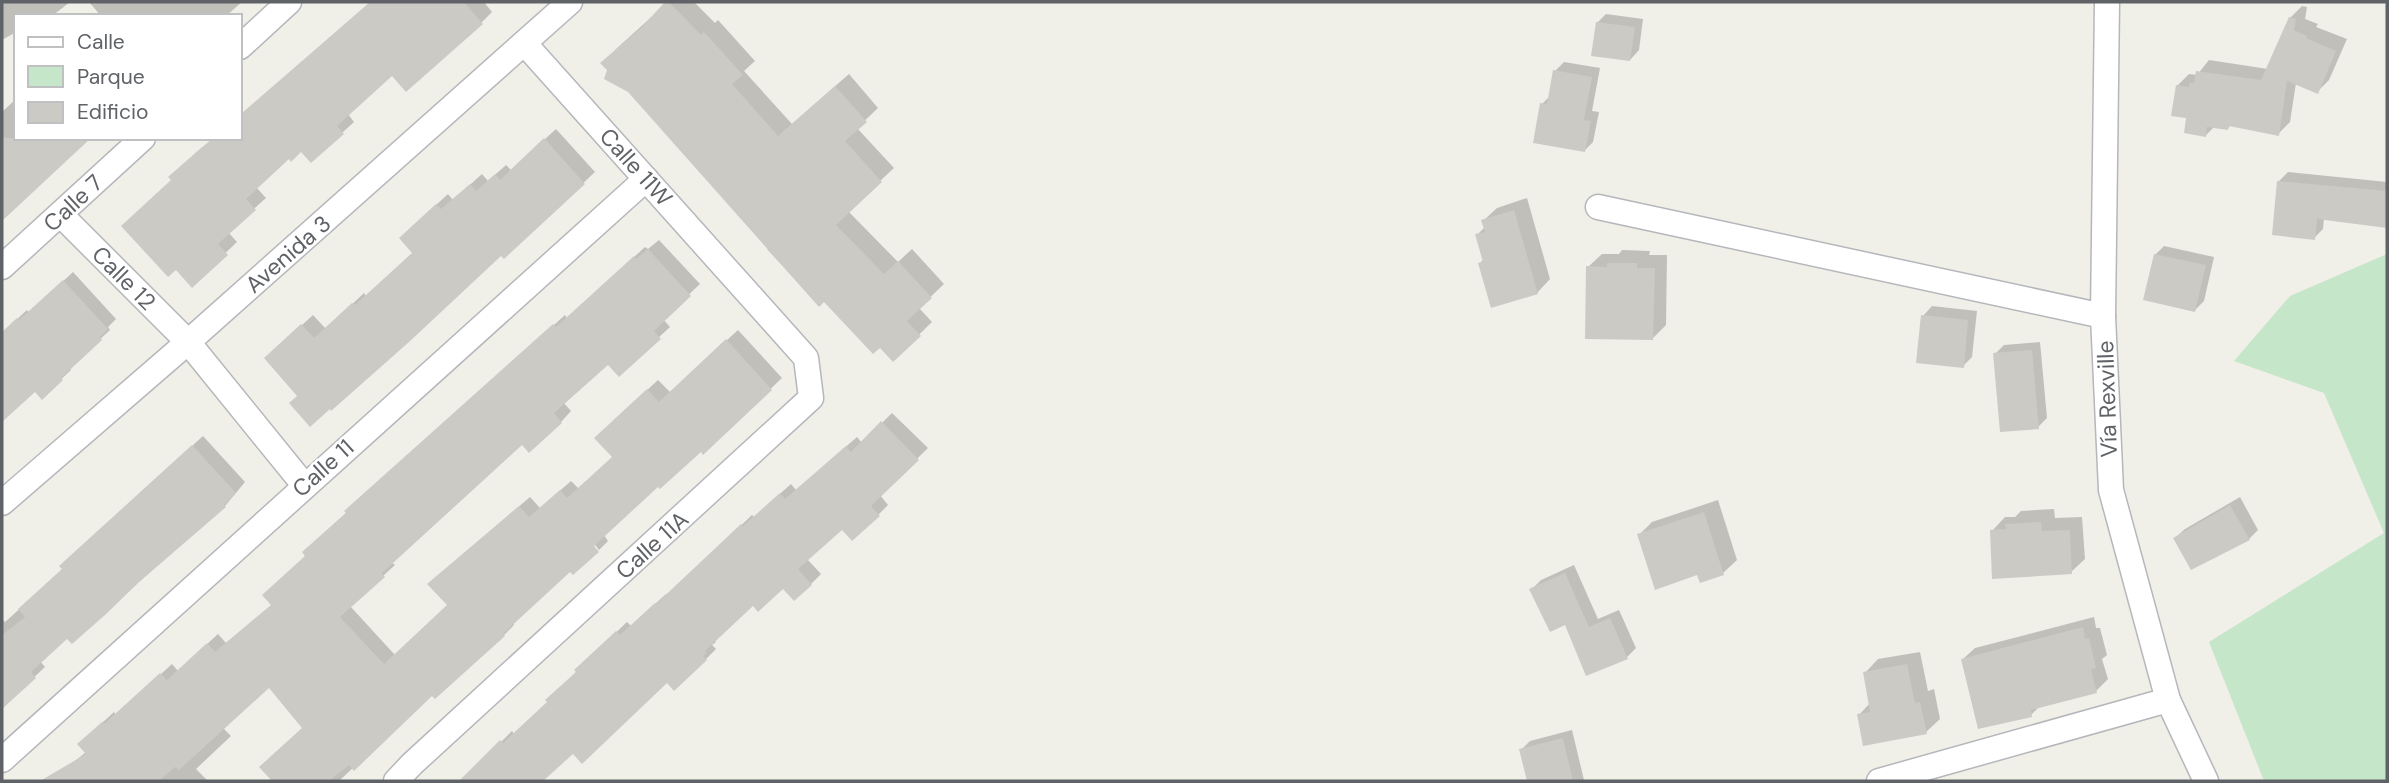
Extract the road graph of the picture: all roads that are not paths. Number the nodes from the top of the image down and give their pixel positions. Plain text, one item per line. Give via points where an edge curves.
1 (289, 2) edge
2 (570, 2) edge
3 (2107, 2) edge
4 (525, 44) junction
5 (242, 45) edge
6 (141, 140) edge
7 (646, 179) junction
8 (1598, 206) dead end
9 (61, 215) junction
10 (2, 267) edge
11 (746, 290) joint
12 (2103, 316) junction
13 (188, 342) junction
14 (304, 485) junction
15 (2, 503) edge
16 (2168, 700) junction
17 (2, 760) edge
18 (397, 781) edge
19 (1879, 781) edge
20 (2206, 781) edge

1 - 5 street
2 - 4 street, Avenida 3
3 - 12 street, Vía Rexville
4 - 7 street, Calle 11W
4 - 13 street, Avenida 3
6 - 9 street, Calle 7
7 - 11 street, Calle 11W
7 - 14 street, Calle 11
8 - 12 street
9 - 10 street, Calle 7
9 - 13 street, Calle 12
11 - 18 street, Calle 11A via 806,358 811,398
12 - 16 street, Vía Rexville via 2111,490
13 - 14 street, Calle 12
13 - 15 street, Avenida 3
14 - 17 street, Calle 11
16 - 19 street
16 - 20 street, Vía Rexville

